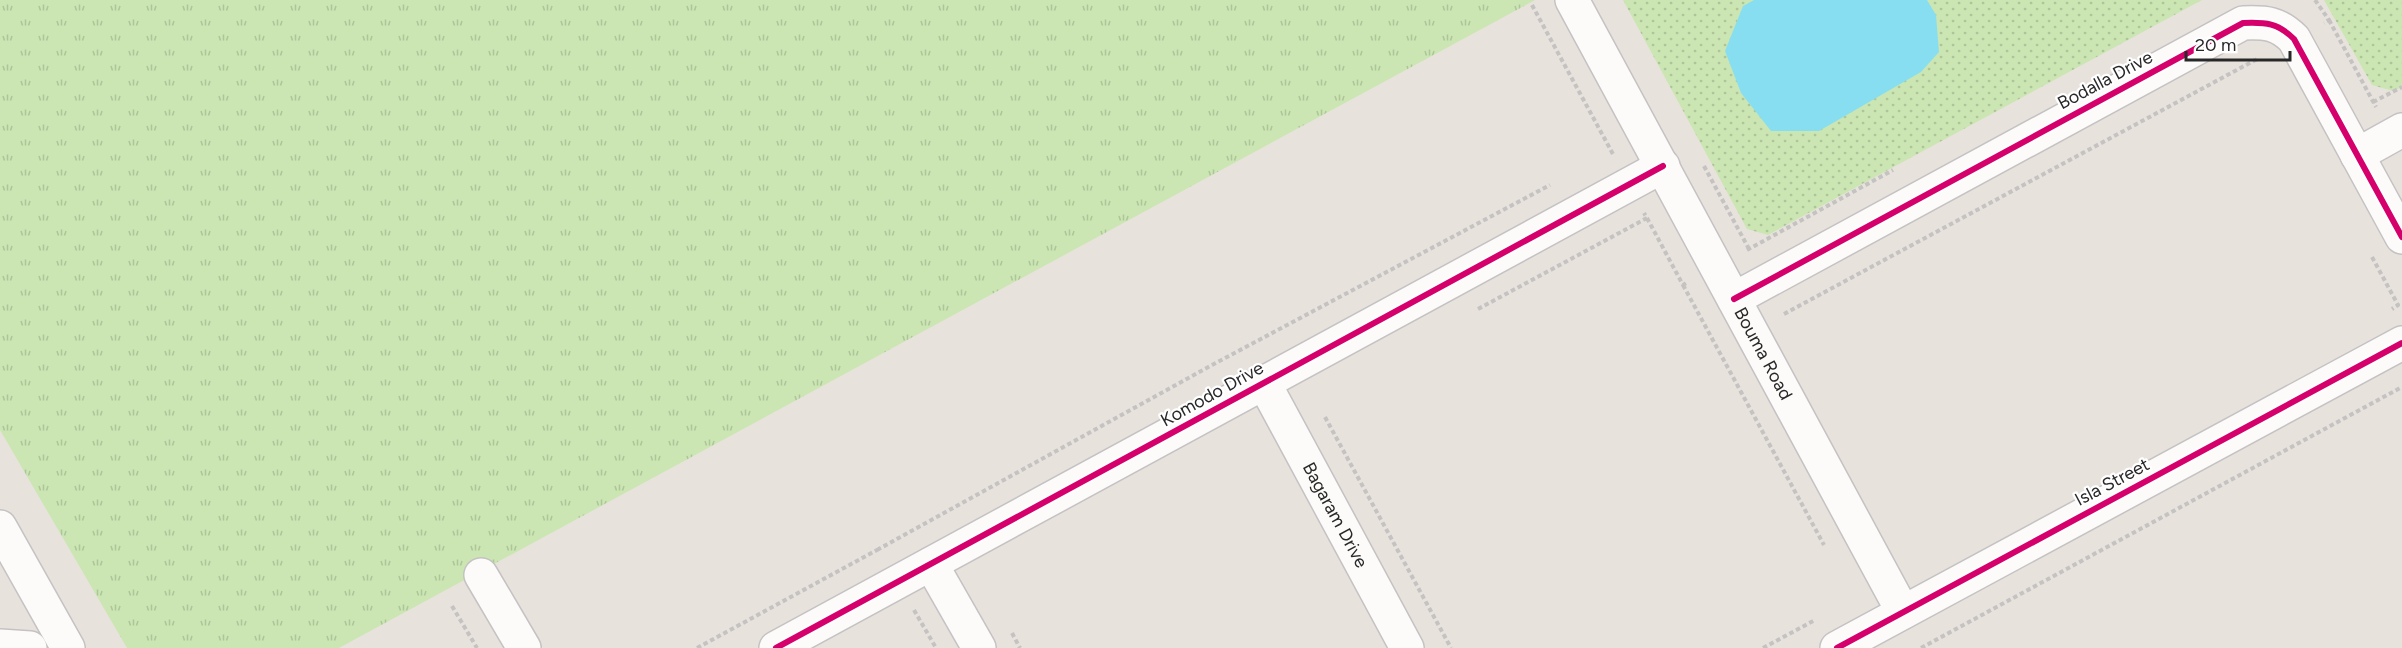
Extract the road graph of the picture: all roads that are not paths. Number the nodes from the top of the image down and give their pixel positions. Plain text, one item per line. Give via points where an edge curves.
1 (1572, 0) edge
2 (2396, 133) edge
3 (2356, 155) junction
4 (1663, 166) junction
5 (2402, 237) edge
6 (1734, 299) junction
7 (2402, 343) edge
8 (1264, 383) junction
9 (0, 527) edge
10 (931, 564) junction
11 (481, 575) dead end
12 (1904, 612) junction
13 (0, 646) edge
14 (30, 648) edge
15 (69, 648) edge
16 (524, 648) edge
17 (776, 648) edge
18 (979, 648) edge
19 (1407, 648) edge
20 (1837, 648) edge

1 - 4 street, Bouma Road
2 - 3 street
3 - 5 street, Bodalla Drive
3 - 6 street, Bodalla Drive via 2294,39 2271,22 2244,23
4 - 6 street, Bouma Road
4 - 8 street, Komodo Drive
6 - 12 street, Bouma Road
7 - 12 street, Isla Street
8 - 10 street, Komodo Drive
8 - 19 street, Bagaram Drive
9 - 15 street
10 - 17 street, Komodo Drive
10 - 18 street
11 - 16 street
12 - 20 street, Isla Street
13 - 14 street

